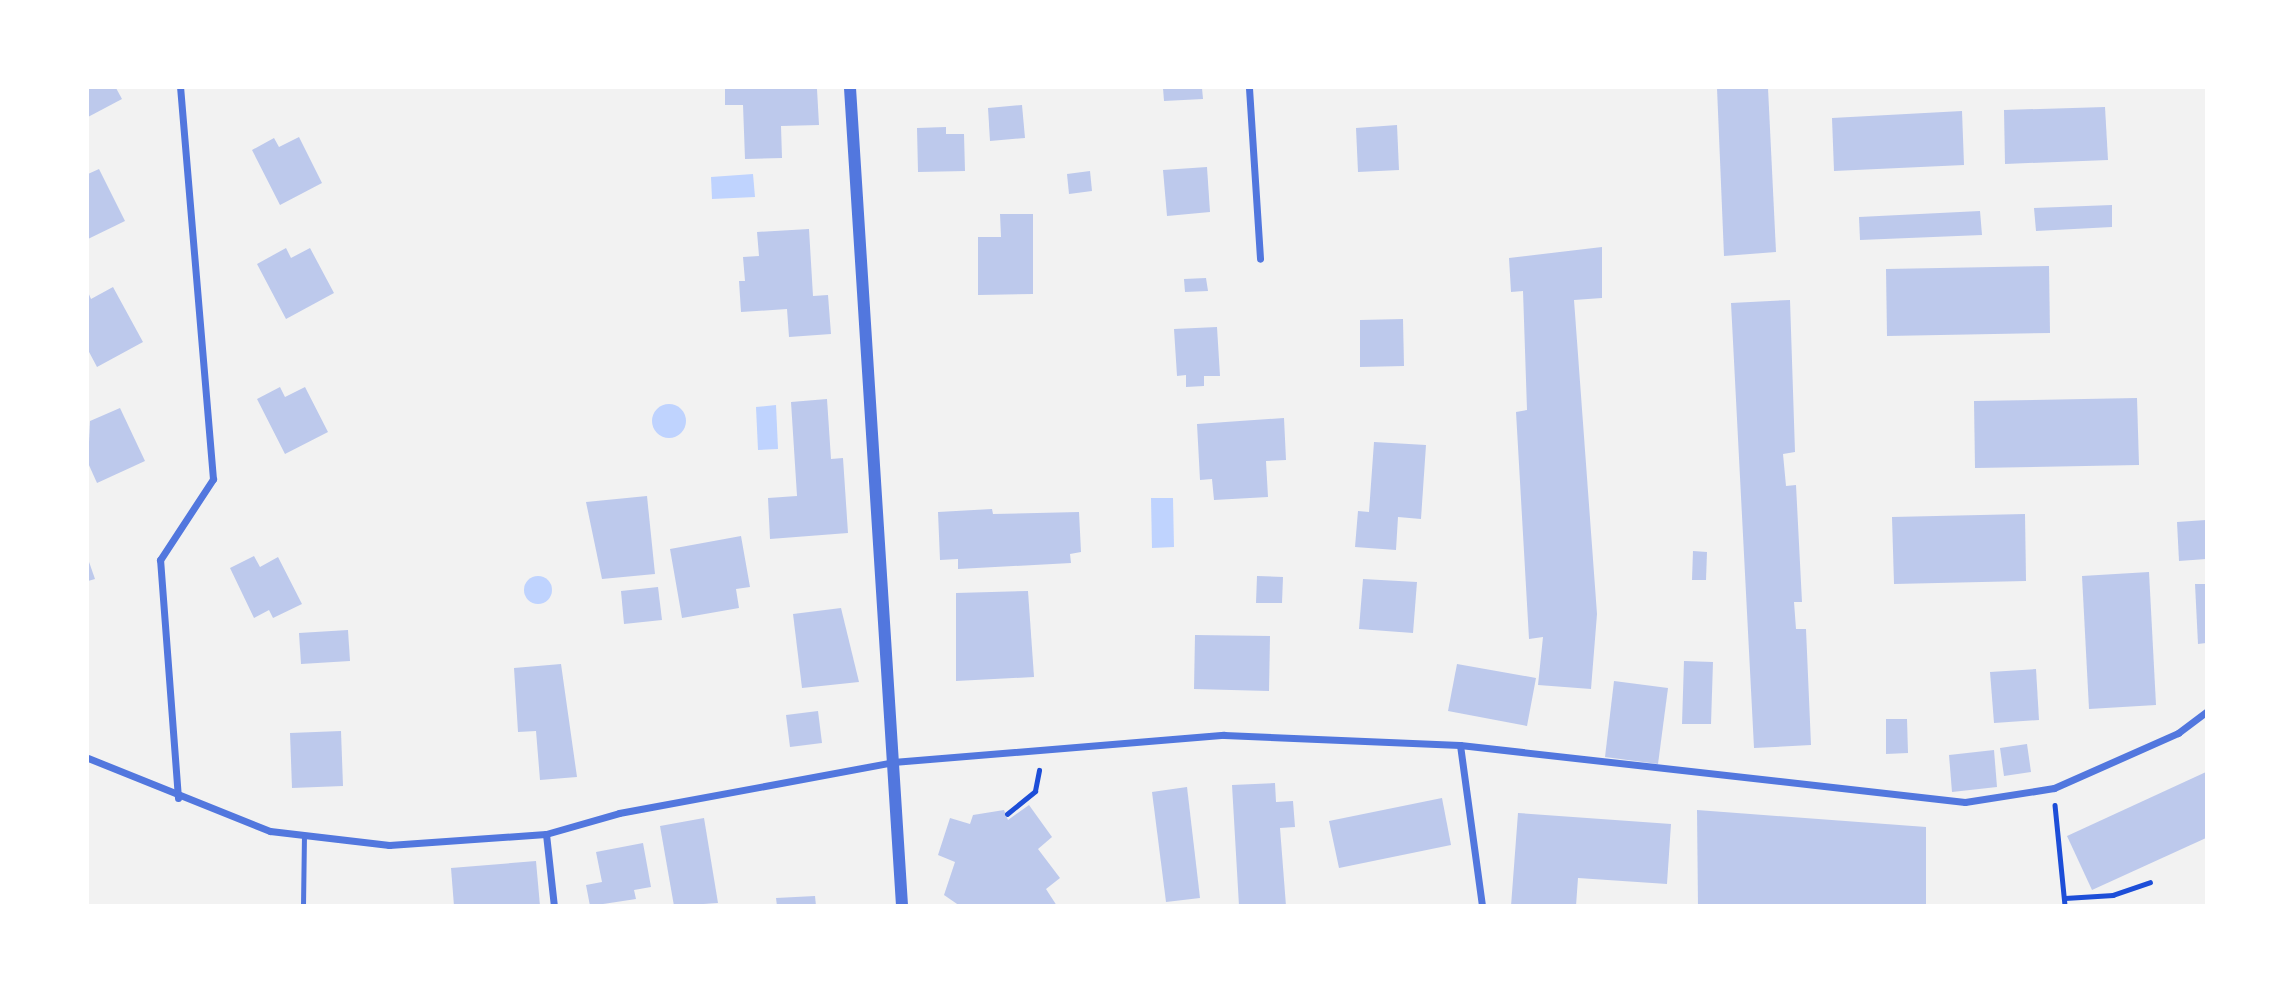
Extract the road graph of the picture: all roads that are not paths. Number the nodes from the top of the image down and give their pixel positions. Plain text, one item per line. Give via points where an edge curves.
1 (180, 88) edge
2 (850, 88) edge
3 (1249, 88) edge
4 (1260, 259) dead end
5 (2207, 712) edge
6 (1460, 746) junction
7 (88, 758) edge
8 (893, 762) junction
9 (178, 798) junction
10 (546, 834) junction
11 (304, 835) junction
12 (303, 905) edge
13 (554, 905) edge
14 (902, 905) edge
15 (1482, 905) edge

1 - 9 street via 213,479 160,560
2 - 8 street
3 - 4 street
5 - 6 street via 2178,733 2054,788 1965,802
6 - 8 street via 1224,735
6 - 15 street
7 - 9 street
8 - 10 street via 619,813
8 - 14 street
9 - 11 street via 270,831
10 - 11 street via 389,845
10 - 13 street
11 - 12 lane

